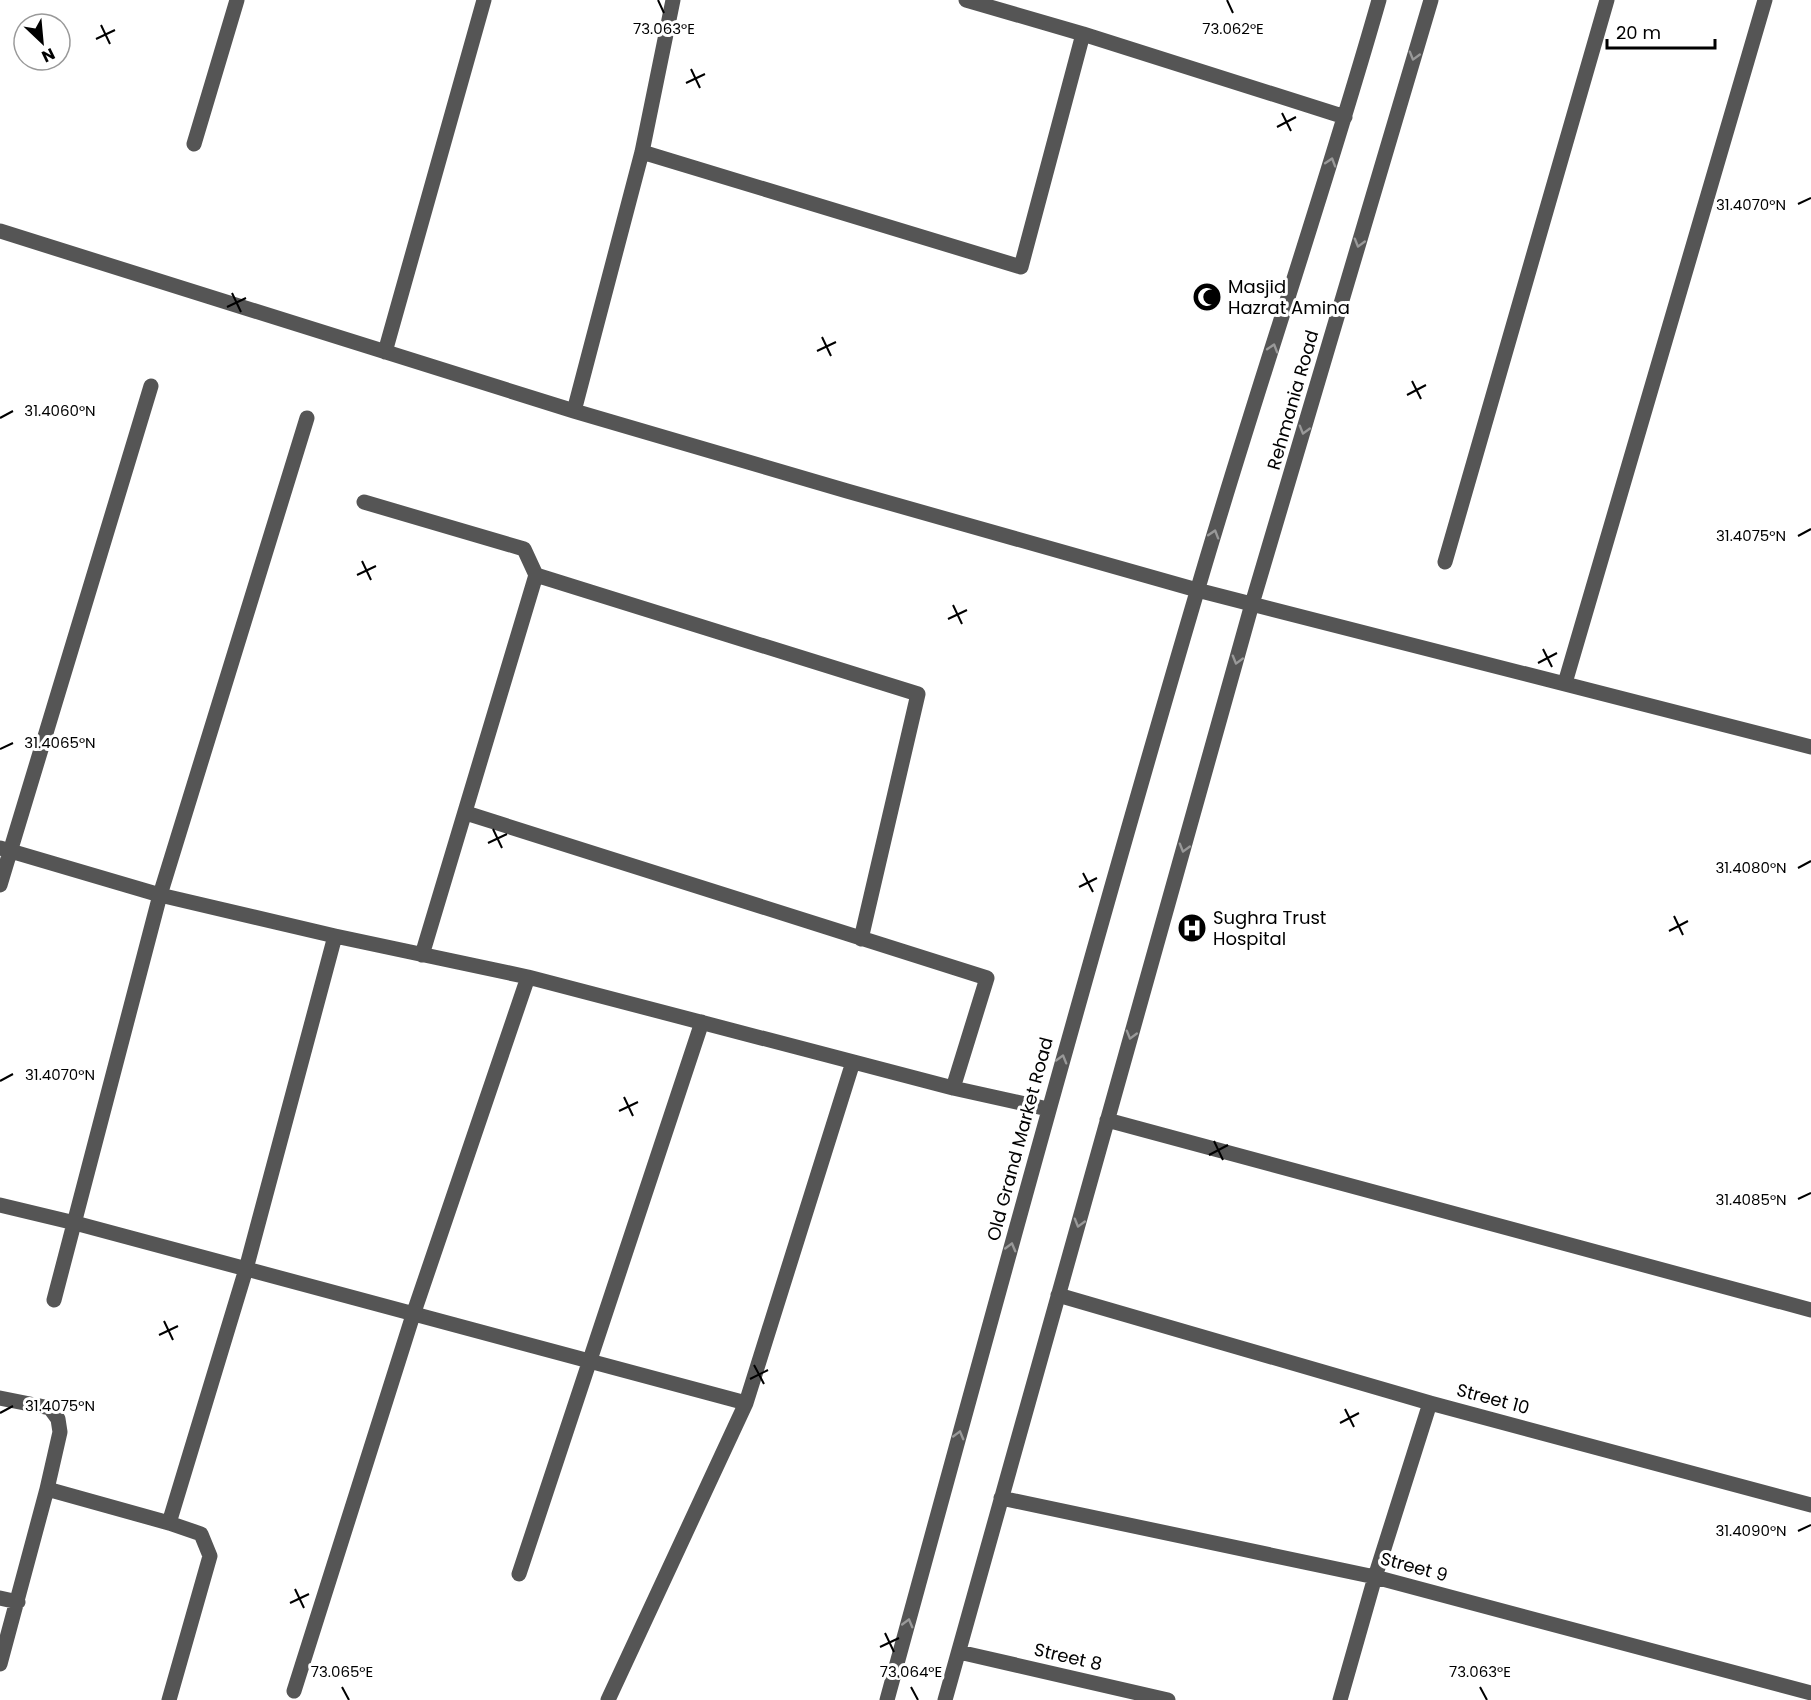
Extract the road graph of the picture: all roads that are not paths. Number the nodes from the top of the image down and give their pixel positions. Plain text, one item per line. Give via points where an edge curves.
1 (237, 0) edge
2 (484, 0) edge
3 (673, 0) edge
4 (966, 0) edge
5 (1379, 0) edge
6 (1431, 0) edge
7 (1607, 0) edge
8 (1765, 0) edge
9 (1083, 34) junction
10 (1345, 117) junction
11 (194, 144) dead end
12 (642, 152) junction
13 (0, 231) edge
14 (385, 352) junction
15 (151, 386) dead end
16 (574, 411) junction
17 (308, 418) dead end
18 (364, 502) dead end
19 (1446, 562) dead end
20 (536, 575) junction
21 (1197, 590) junction
22 (1252, 603) junction
23 (1565, 684) junction
24 (1811, 747) edge
25 (466, 813) junction
26 (5, 850) edge
27 (0, 885) edge
28 (160, 895) junction
29 (335, 936) junction
30 (861, 939) junction
31 (422, 956) junction
32 (528, 977) junction
33 (702, 1022) junction
34 (853, 1062) junction
35 (953, 1088) junction
36 (1048, 1108) junction
37 (1107, 1120) junction
38 (0, 1205) edge
39 (75, 1223) junction
40 (246, 1269) junction
41 (1058, 1295) junction
42 (54, 1300) dead end
43 (1811, 1310) edge
44 (413, 1315) junction
45 (589, 1361) junction
46 (0, 1398) edge
47 (746, 1403) junction
48 (1430, 1403) junction
49 (47, 1489) junction
50 (1001, 1498) junction
51 (1811, 1505) edge
52 (169, 1523) junction
53 (519, 1574) dead end
54 (1375, 1576) junction
55 (0, 1598) edge
56 (18, 1602) junction
57 (959, 1652) junction
58 (0, 1664) edge
59 (294, 1691) dead end
60 (1811, 1693) edge
61 (170, 1700) edge
62 (608, 1700) edge
63 (887, 1700) edge
64 (945, 1700) edge
65 (1168, 1700) edge
66 (1340, 1700) edge

1 - 11 street
2 - 14 street
3 - 12 street
4 - 9 street
5 - 10 street, Rehmania Road
6 -> 22 street, Rehmania Road
7 - 19 street
8 - 23 street
9 - 10 street
9 - 12 street via 1021,267
21 -> 10 street, Rehmania Road
12 - 16 street
13 - 14 street
14 - 16 street
15 - 26 street
16 - 21 street
17 - 28 street
18 - 20 street via 524,549
20 - 25 street
20 - 30 street via 918,694
21 - 22 street
36 -> 21 street, Old Grand Market Road
22 - 23 street
22 -> 37 street
23 - 24 street
25 - 30 street
25 - 31 street
26 - 27 street
26 - 28 street
28 - 29 street
28 - 39 street
29 - 31 street
29 - 40 street
30 - 35 street via 987,978
31 - 32 street
32 - 33 street
32 - 44 street
33 - 34 street
33 - 45 street
34 - 35 street
34 - 47 street
35 - 36 street
63 -> 36 street, Old Grand Market Road
37 -> 41 street
37 - 43 street
38 - 39 street
39 - 40 street
39 - 42 street
40 - 44 street
40 - 52 street
41 - 48 street
41 - 50 street
44 - 45 street
44 - 59 street
45 - 47 street
45 - 53 street
46 - 49 street via 50,1408 58,1419 60,1432
47 - 62 street
48 - 51 street, Street 10
48 - 54 street, Street 10
49 - 52 street
49 - 56 street
50 - 54 street, Street 9
50 - 57 street
52 - 61 street via 201,1534 210,1556
54 - 60 street, Street 9
54 - 66 street, Street 10
55 - 56 street
56 - 58 street
57 - 64 street
57 - 65 street, Street 8

